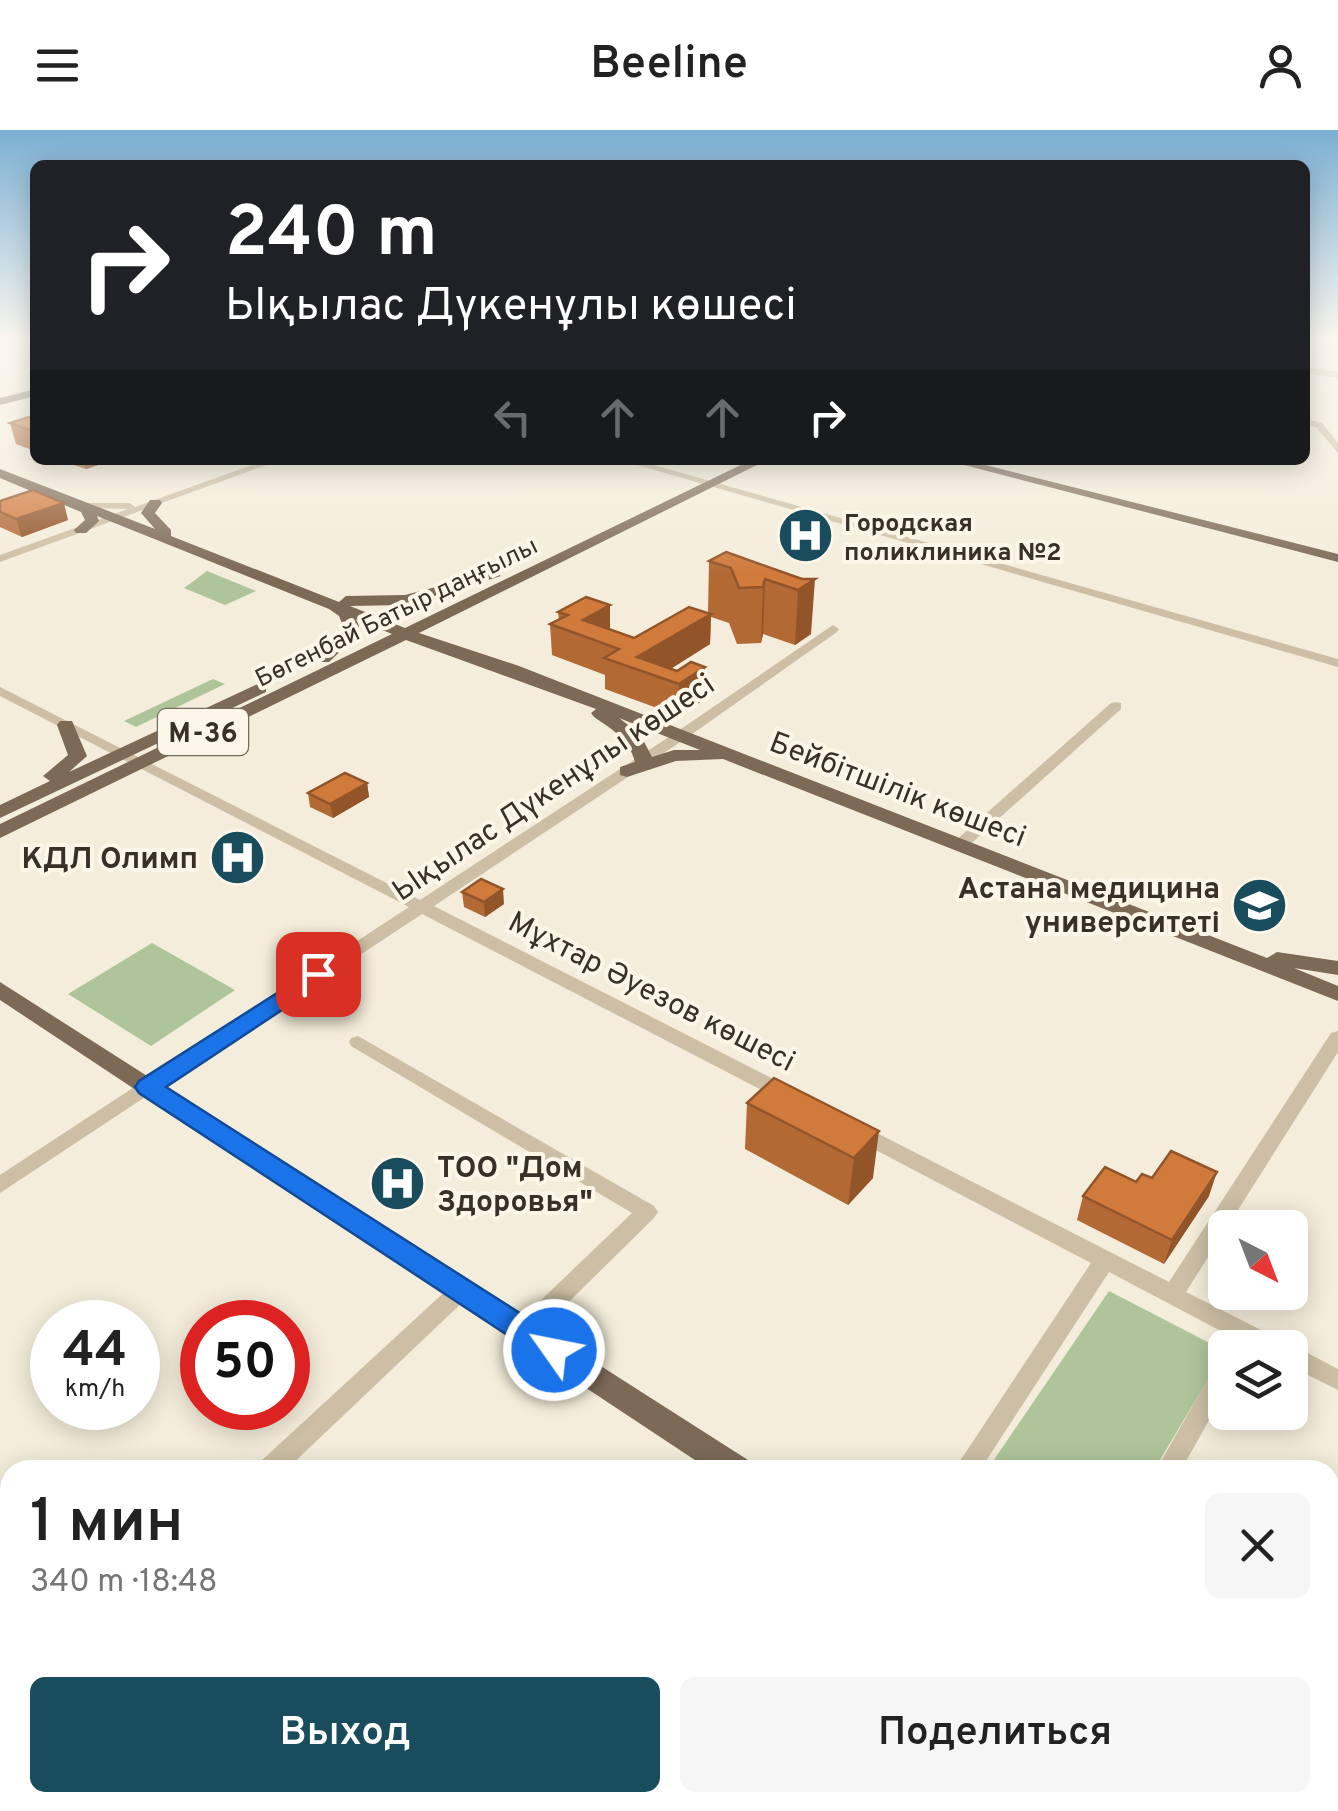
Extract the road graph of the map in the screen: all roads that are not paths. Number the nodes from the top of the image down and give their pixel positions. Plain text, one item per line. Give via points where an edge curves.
1 (1310, 423) edge
2 (1338, 450) edge
3 (261, 465) edge
4 (642, 465) edge
5 (728, 465) edge
6 (748, 465) edge
7 (971, 465) edge
8 (0, 471) edge
9 (703, 482) junction
10 (74, 502) junction
11 (93, 504) junction
12 (153, 504) junction
13 (117, 517) junction
14 (81, 530) junction
15 (166, 533) junction
16 (1338, 558) edge
17 (0, 559) edge
18 (494, 576) junction
19 (338, 602) junction
20 (466, 604) junction
21 (403, 628) junction
22 (833, 629) dead end
23 (480, 657) junction
24 (329, 663) junction
25 (1338, 664) edge
26 (0, 691) edge
27 (588, 700) junction
28 (1116, 706) dead end
29 (66, 726) junction
30 (680, 736) junction
31 (732, 756) junction
32 (129, 759) junction
33 (644, 760) junction
34 (626, 771) junction
35 (3, 811) edge
36 (0, 832) edge
37 (960, 845) junction
38 (376, 883) junction
39 (421, 906) junction
40 (377, 936) junction
41 (1220, 947) junction
42 (1338, 968) edge
43 (0, 989) edge
44 (1338, 994) edge
45 (1338, 1038) edge
46 (358, 1042) dead end
47 (148, 1087) junction
48 (797, 1100) edge
49 (831, 1118) edge
50 (0, 1185) edge
51 (1104, 1261) junction
52 (459, 1292) junction
53 (1173, 1294) junction
54 (524, 1330) junction
55 (1227, 1330) edge
56 (1308, 1365) edge
57 (1338, 1380) edge
58 (1208, 1400) edge
59 (280, 1460) edge
60 (722, 1460) edge
61 (973, 1460) edge
62 (1174, 1460) edge

1 - 2 street via 1320,425
3 - 12 street
4 - 9 street
5 - 9 main road, Бөгенбай Батыр даңғылы / M-36
6 - 9 main road, Бөгенбай Батыр даңғылы / M-36
7 - 16 main road
8 - 10 main road, Бейбітшілік көшесі
8 - 11 main road, Бейбітшілік көшесі
9 - 18 main road, Бөгенбай Батыр даңғылы / M-36
9 - 20 main road, Бөгенбай Батыр даңғылы / M-36
9 - 25 street
10 - 13 main road, Бейбітшілік көшесі
10 - 14 main road via 92,521
11 - 12 street
11 - 13 main road, Бейбітшілік көшесі
12 - 13 street
12 - 15 main road via 148,514
13 - 14 street
13 - 15 main road, Бейбітшілік көшесі
13 - 19 main road, Бейбітшілік көшесі
14 - 17 street
15 - 19 main road, Бейбітшілік көшесі
18 - 19 main road via 402,603
18 - 21 main road, Бөгенбай Батыр даңғылы / M-36
19 - 21 main road, Бейбітшілік көшесі
19 - 24 main road via 352,626
20 - 21 main road, Бөгенбай Батыр даңғылы / M-36
20 - 23 main road via 446,625
21 - 23 main road, Бейбітшілік көшесі
21 - 24 main road, Бөгенбай Батыр даңғылы / M-36
22 - 30 street, Ықылас Дүкенұлы көшесі
23 - 24 main road via 401,649
23 - 27 main road, Бейбітшілік көшесі
24 - 32 main road, Бөгенбай Батыр даңғылы / M-36
26 - 29 street, Мұхтар Әуезов көшесі
27 - 30 main road, Бейбітшілік көшесі
27 - 33 main road via 638,740
28 - 37 street
29 - 32 street, Мұхтар Әуезов көшесі
29 - 35 main road via 78,756
30 - 31 main road, Бейбітшілік көшесі
30 - 33 street, Ықылас Дүкенұлы көшесі
31 - 34 main road via 674,756
31 - 37 main road, Бейбітшілік көшесі
32 - 35 main road, Бөгенбай Батыр даңғылы / M-36
32 - 36 main road, Бөгенбай Батыр даңғылы / M-36
32 - 38 street, Мұхтар Әуезов көшесі
33 - 34 street, Ықылас Дүкенұлы көшесі
34 - 39 street, Ықылас Дүкенұлы көшесі
37 - 41 main road, Бейбітшілік көшесі
38 - 39 street, Мұхтар Әуезов көшесі
38 - 40 street via 387,912
39 - 40 street, Ықылас Дүкенұлы көшесі
39 - 48 street, Мұхтар Әуезов көшесі
40 - 47 street, Ықылас Дүкенұлы көшесі
41 - 42 main road
41 - 44 main road, Бейбітшілік көшесі
43 - 47 main road
45 - 53 street
46 - 54 street via 647,1212
47 - 50 street, Ықылас Дүкенұлы көшесі
47 - 52 main road
49 - 51 street
51 - 53 street
51 - 61 street
52 - 54 main road
52 - 59 street
53 - 55 street
54 - 60 main road
56 - 57 street
58 - 62 street

